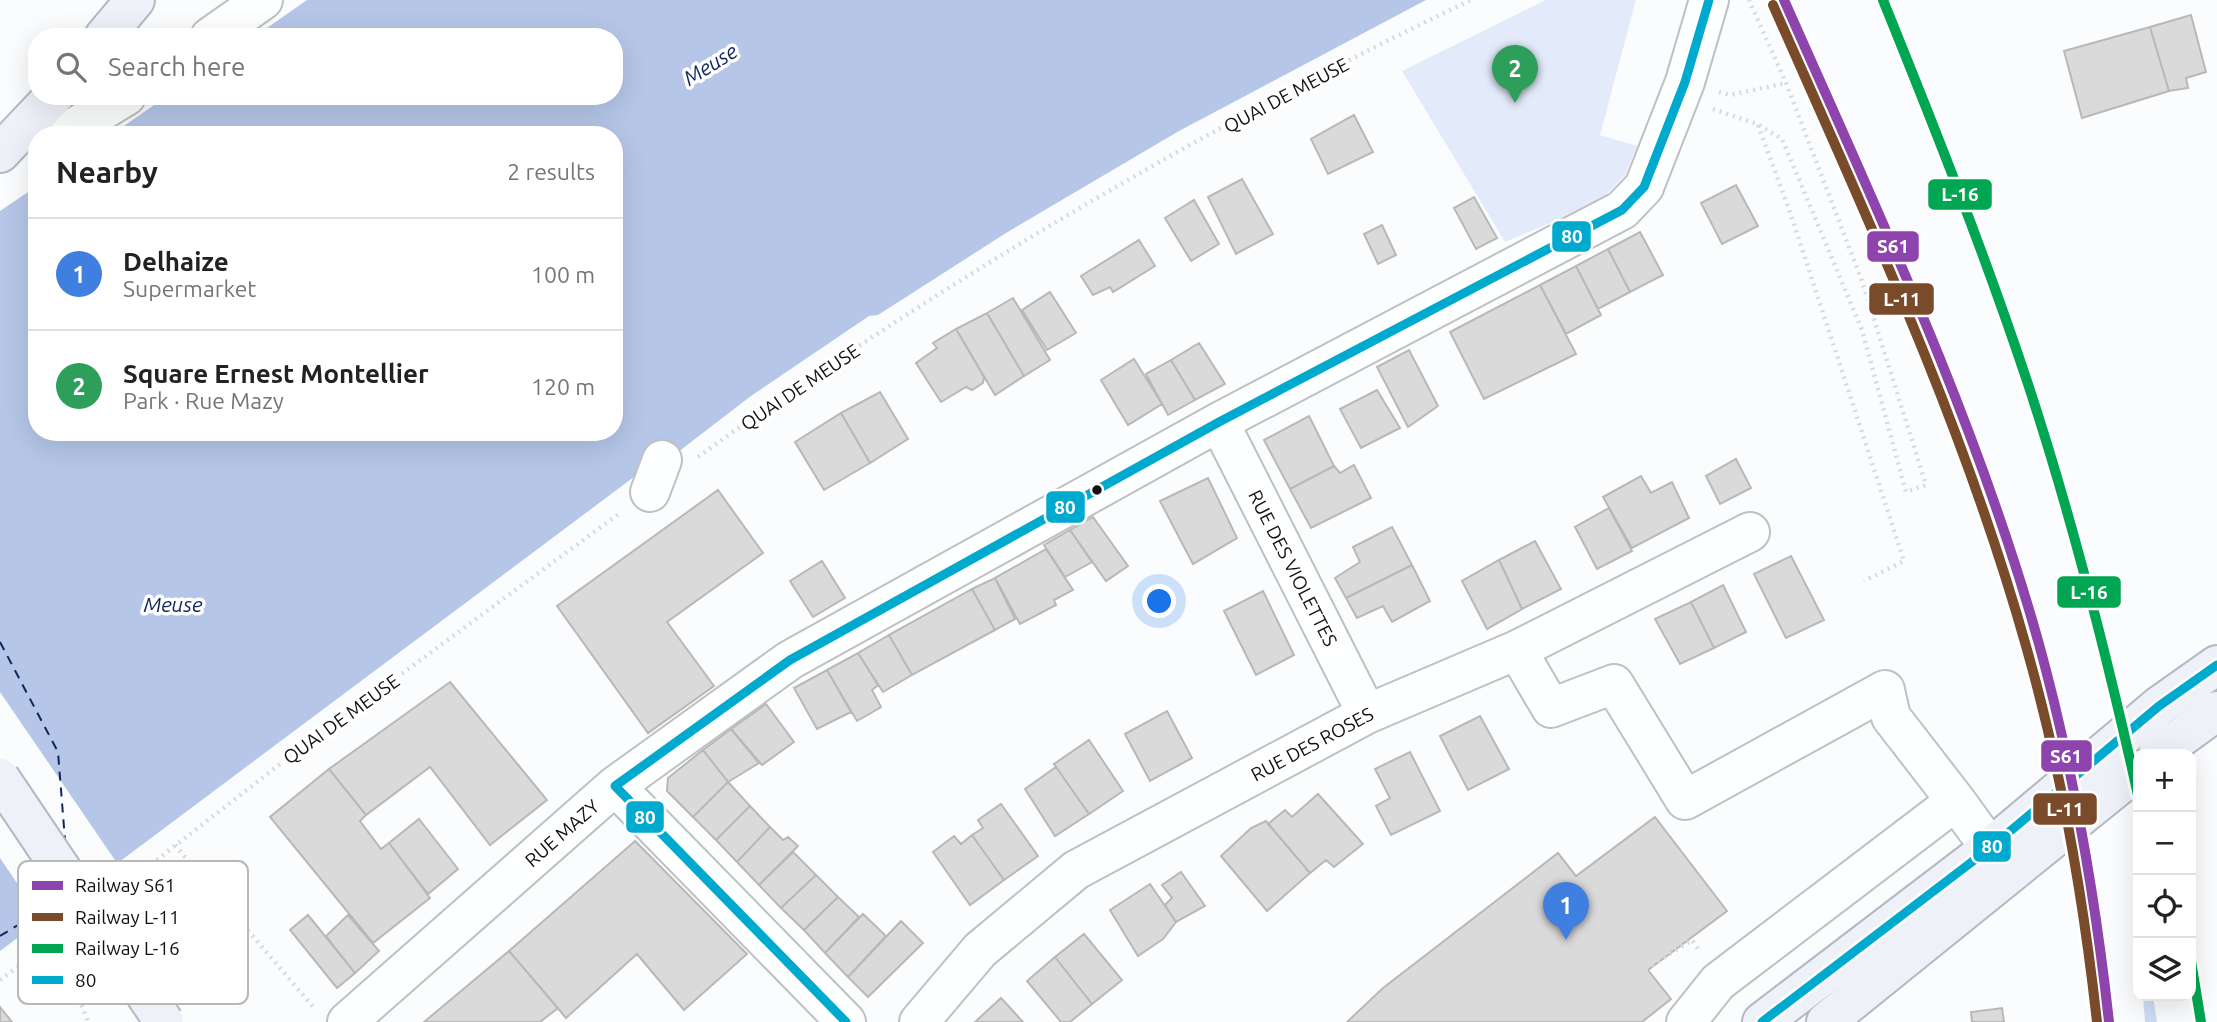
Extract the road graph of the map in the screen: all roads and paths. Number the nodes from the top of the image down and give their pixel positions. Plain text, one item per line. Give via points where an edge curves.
1 (135, 0) edge
2 (262, 0) edge
3 (1471, 0) edge
4 (1709, 0) edge
5 (1749, 0) edge
6 (112, 28) edge
7 (223, 28) edge
8 (1786, 83) junction
9 (1730, 95) dead end
10 (1679, 98) junction
11 (47, 105) edge
12 (108, 105) edge
13 (1757, 124) junction
14 (32, 126) edge
15 (52, 126) edge
16 (1220, 422) junction
17 (1750, 532) dead end
18 (1864, 581) dead end
19 (1517, 650) junction
20 (2217, 665) edge
21 (2217, 711) edge
22 (1367, 713) junction
23 (2165, 749) edge
24 (2133, 774) edge
25 (0, 778) edge
26 (615, 786) junction
27 (1956, 801) junction
28 (1990, 848) junction
29 (56, 861) edge
30 (189, 861) edge
31 (248, 926) edge
32 (1692, 940) dead end
33 (18, 967) edge
34 (0, 980) edge
35 (1622, 984) dead end
36 (81, 1004) edge
37 (152, 1004) edge
38 (332, 1017) edge
39 (88, 1022) edge
40 (164, 1022) edge
41 (846, 1022) edge
42 (919, 1022) edge
43 (1686, 1022) edge
44 (1762, 1022) edge
45 (1826, 1022) edge

1 - 6 main road
2 - 7 street
3 - 30 path, QUAI DE MEUSE via 1161,161 1015,246 656,476 174,845
4 - 10 street, RUE MAZY
5 - 8 path
8 - 9 path
8 - 13 path via 1862,281 1926,485 1906,492 1862,330 1782,139
10 - 13 path
10 - 16 street, RUE MAZY via 1644,187 1622,210
11 - 14 main road
12 - 15 street
13 - 18 path via 1904,561
16 - 22 street, RUE DES VIOLETTES
16 - 26 street, RUE MAZY via 790,660
17 - 19 street, RUE DES ROSES
19 - 22 street, RUE DES ROSES
19 - 27 street via 1551,708 1614,684 1685,800 1885,690 1891,717
20 - 28 main road via 2159,706
21 - 23 main road
22 - 42 street, RUE DES ROSES via 1076,870 980,950
24 - 45 main road
25 - 29 main road, bridge
26 - 38 street, RUE MAZY
26 - 41 street
27 - 28 street
27 - 43 street via 1718,982
28 - 44 main road
31 - 38 path, QUAI DE MEUSE
32 - 35 path
33 - 34 path
36 - 39 path
37 - 40 main road, bridge

